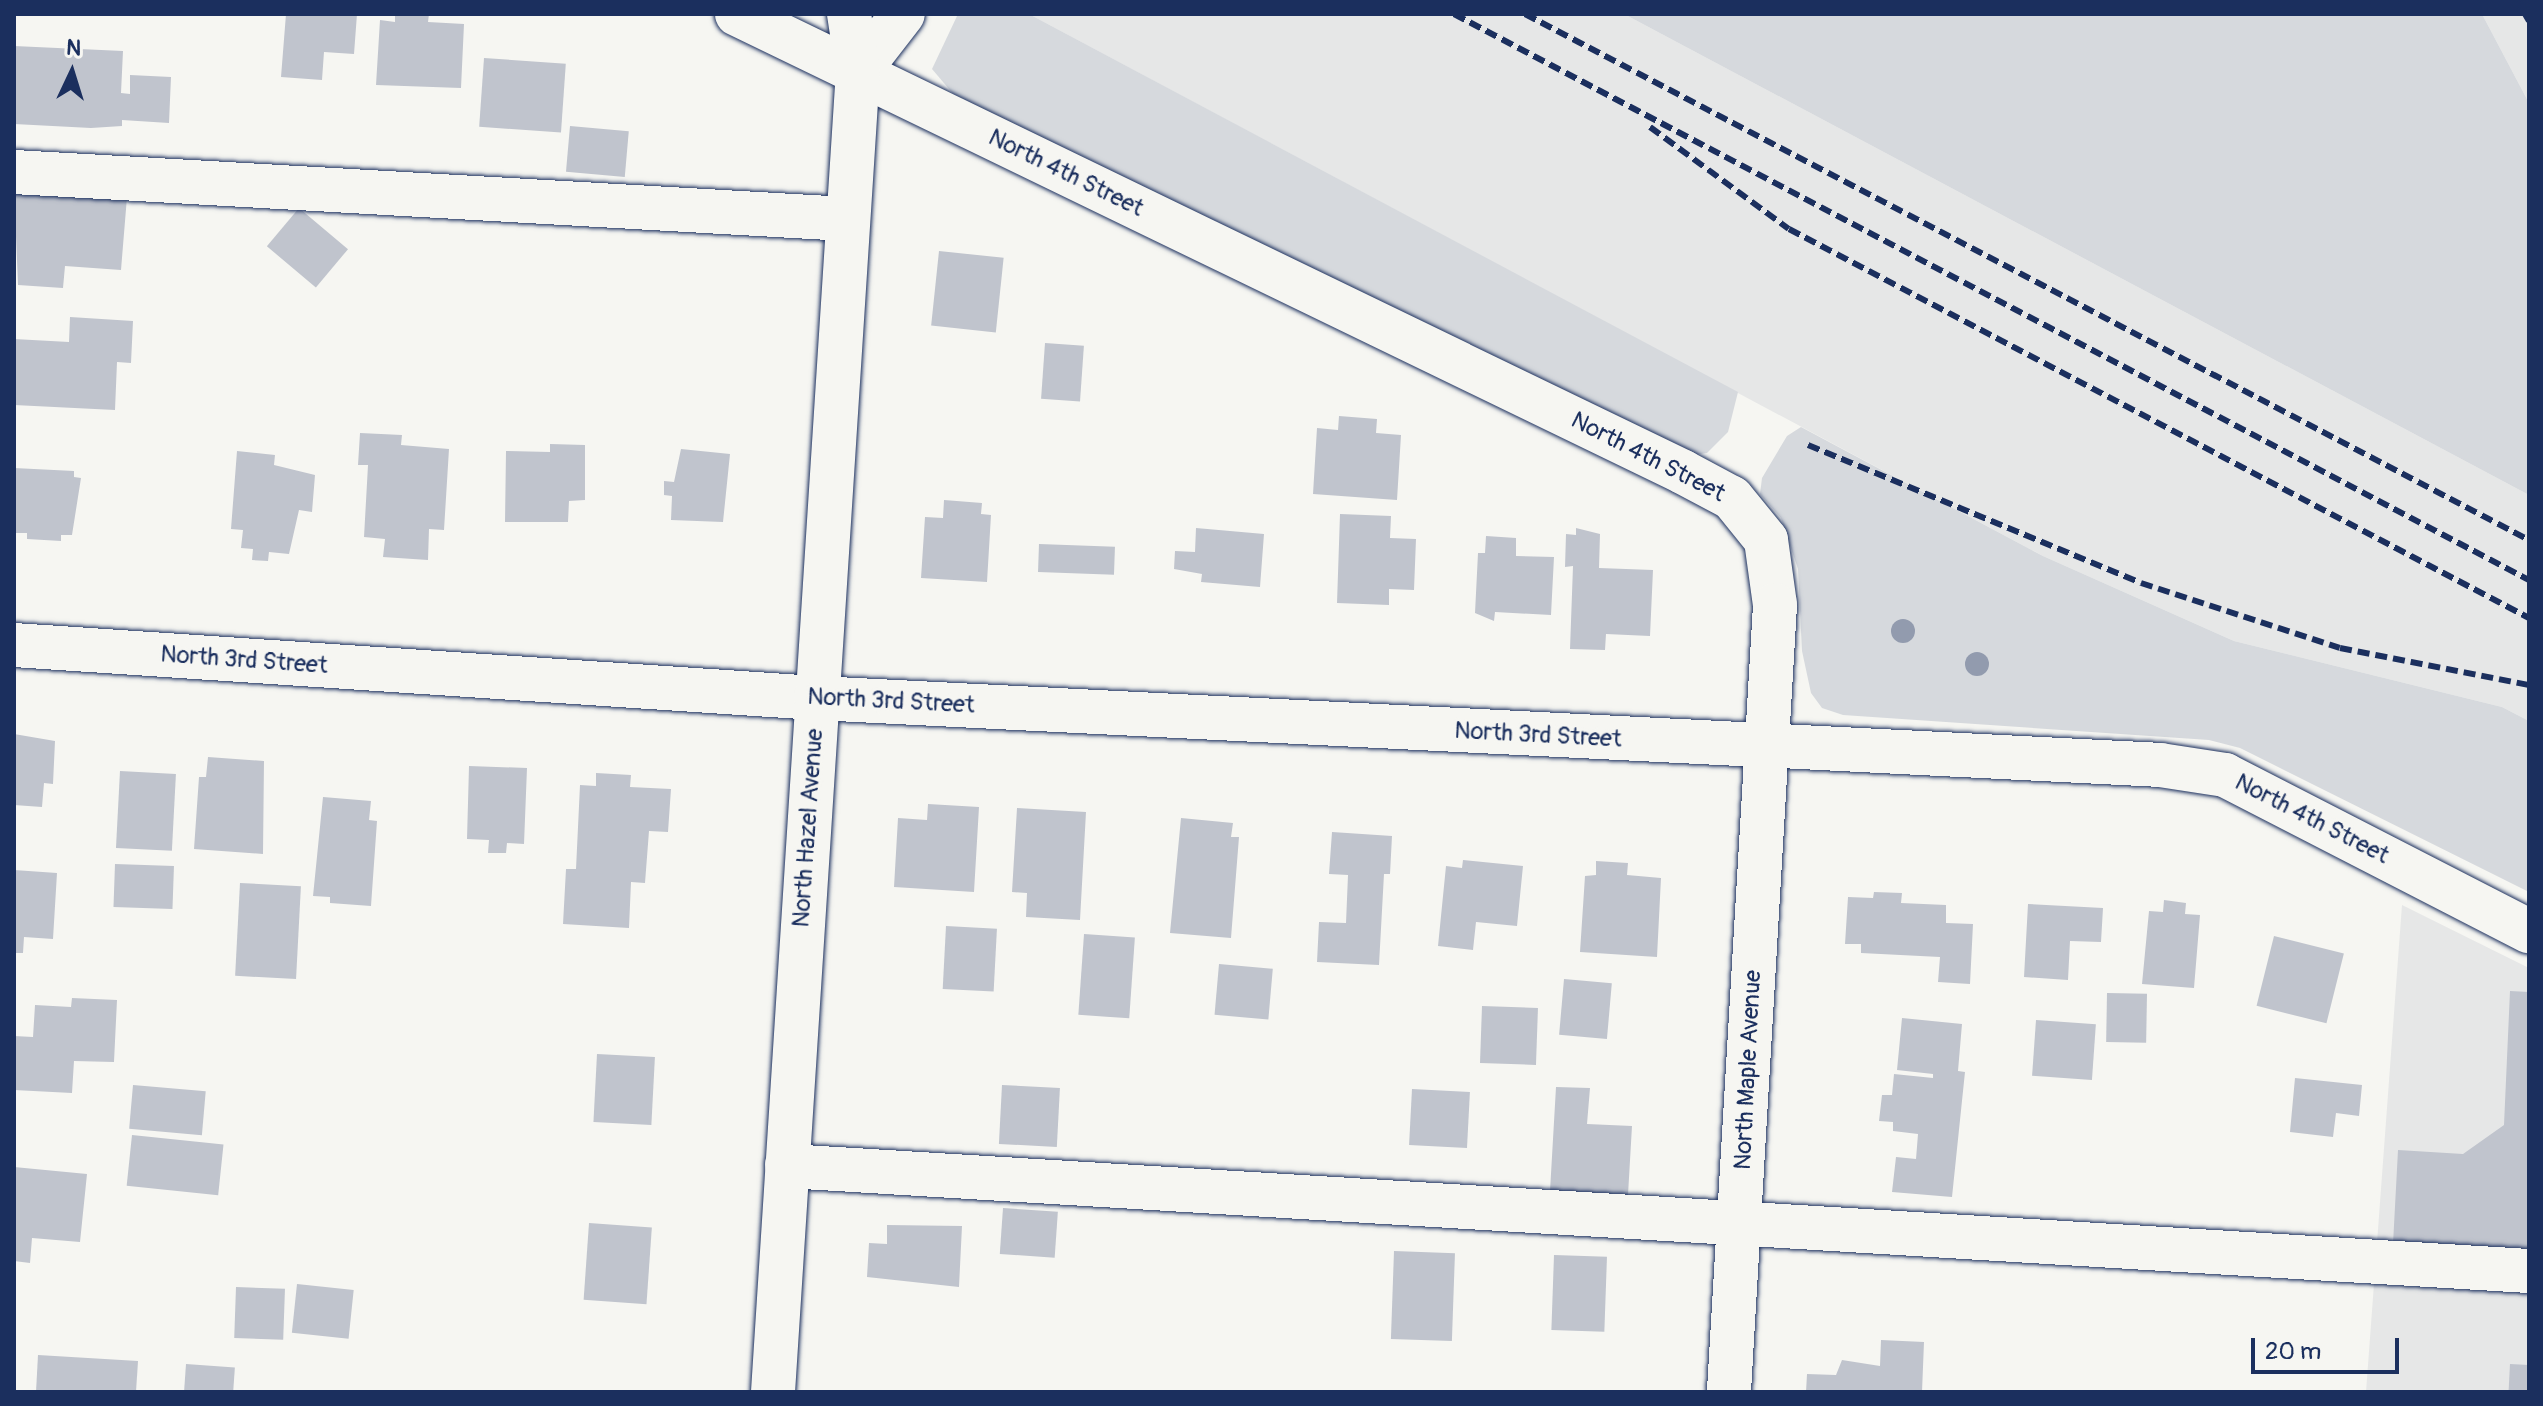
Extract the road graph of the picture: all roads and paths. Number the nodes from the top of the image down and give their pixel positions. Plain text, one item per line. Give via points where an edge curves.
1 (737, 14) edge
2 (849, 14) edge
3 (903, 14) edge
4 (858, 72) junction
5 (14, 172) edge
6 (847, 219) junction
7 (14, 645) edge
8 (816, 698) junction
9 (1768, 748) junction
10 (2529, 931) edge
11 (787, 1166) junction
12 (1739, 1224) junction
13 (2529, 1271) edge
14 (773, 1392) edge
15 (1729, 1392) edge

1 - 4 street, North 4th Street
2 - 4 street, North Hazel Avenue
3 - 4 street
4 - 6 street, North Hazel Avenue
4 - 9 street, North 4th Street via 1732,498 1766,540 1775,580
5 - 6 street
6 - 8 street, North Hazel Avenue
7 - 8 street, North 3rd Street
8 - 9 street, North 3rd Street
8 - 11 street, North Hazel Avenue
9 - 10 street, North 4th Street via 2160,765 2225,775
9 - 12 street, North Maple Avenue
11 - 12 street
11 - 14 street, North Hazel Avenue
12 - 13 street
12 - 15 street, North Maple Avenue

